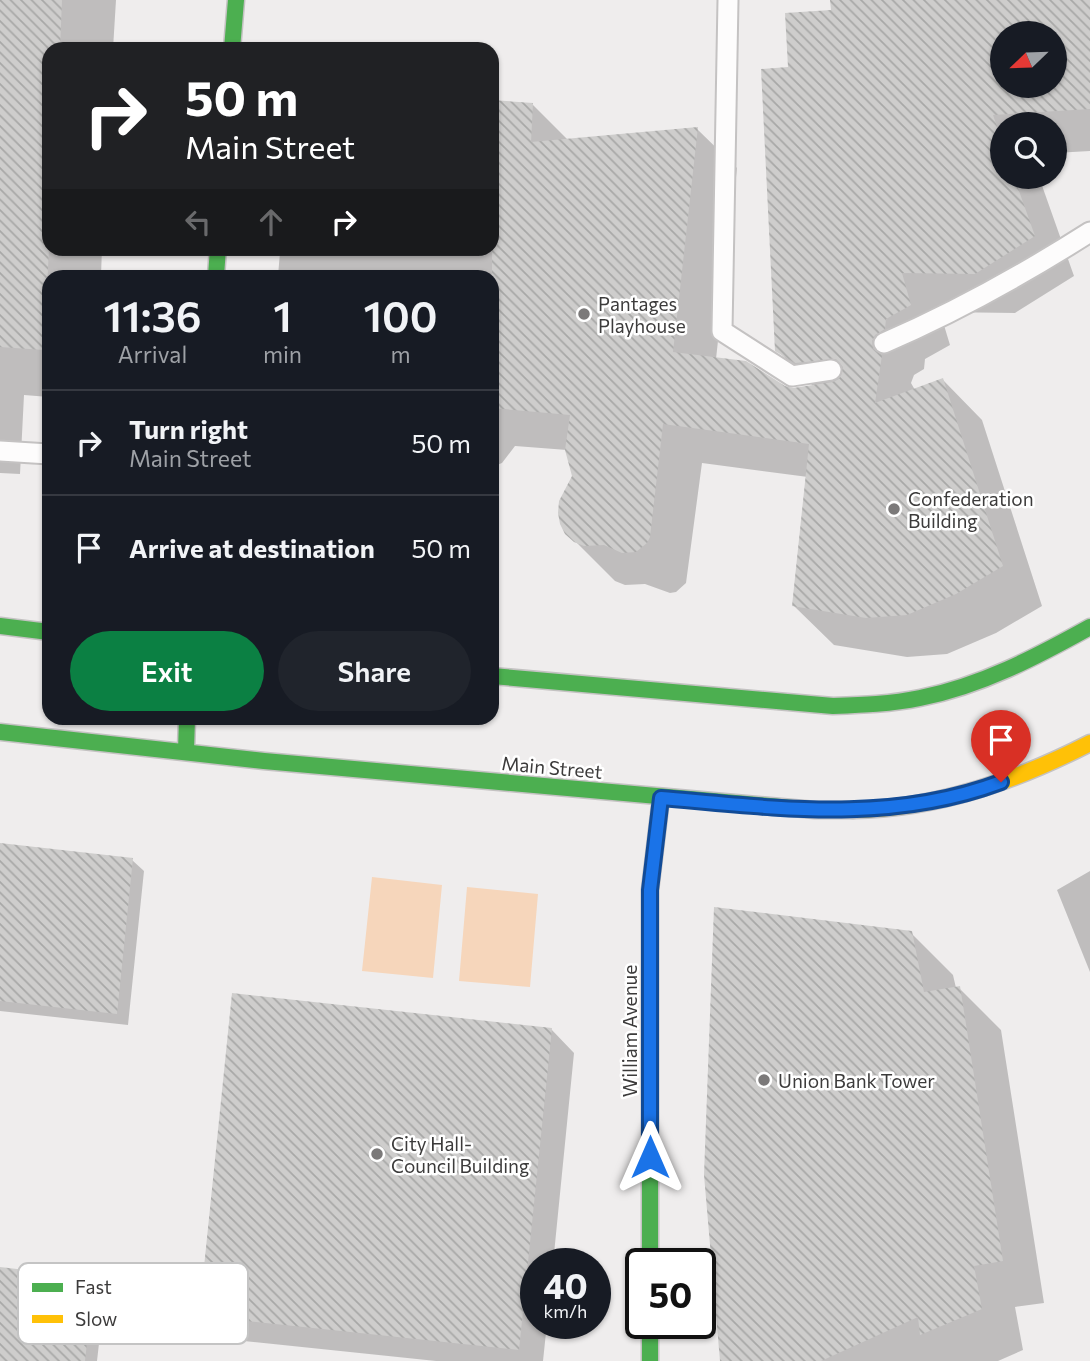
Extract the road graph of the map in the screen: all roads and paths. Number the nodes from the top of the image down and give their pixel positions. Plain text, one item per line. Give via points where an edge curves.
1 (236, 0) edge
2 (728, 0) edge
3 (233, 42) edge
4 (1090, 232) edge
5 (884, 343) dead end
6 (831, 370) dead end
7 (0, 451) edge
8 (42, 454) edge
9 (0, 626) edge
10 (1090, 627) edge
11 (42, 631) edge
12 (499, 677) edge
13 (187, 725) edge
14 (0, 732) edge
15 (1090, 743) edge
16 (186, 751) junction
17 (661, 798) junction
18 (650, 1248) edge
19 (650, 1339) edge
20 (650, 1361) edge

1 - 3 main road
2 - 6 lane via 722,331 792,376
4 - 5 lane via 1008,283
7 - 8 lane
9 - 11 main road
10 - 12 main road via 975,683 930,697 876,705 833,706
13 - 16 main road
14 - 16 main road, Main Street
15 - 17 main road, Main Street via 982,789 897,808 815,810
16 - 17 main road, Main Street
17 - 18 main road, William Avenue via 650,890
19 - 20 main road

